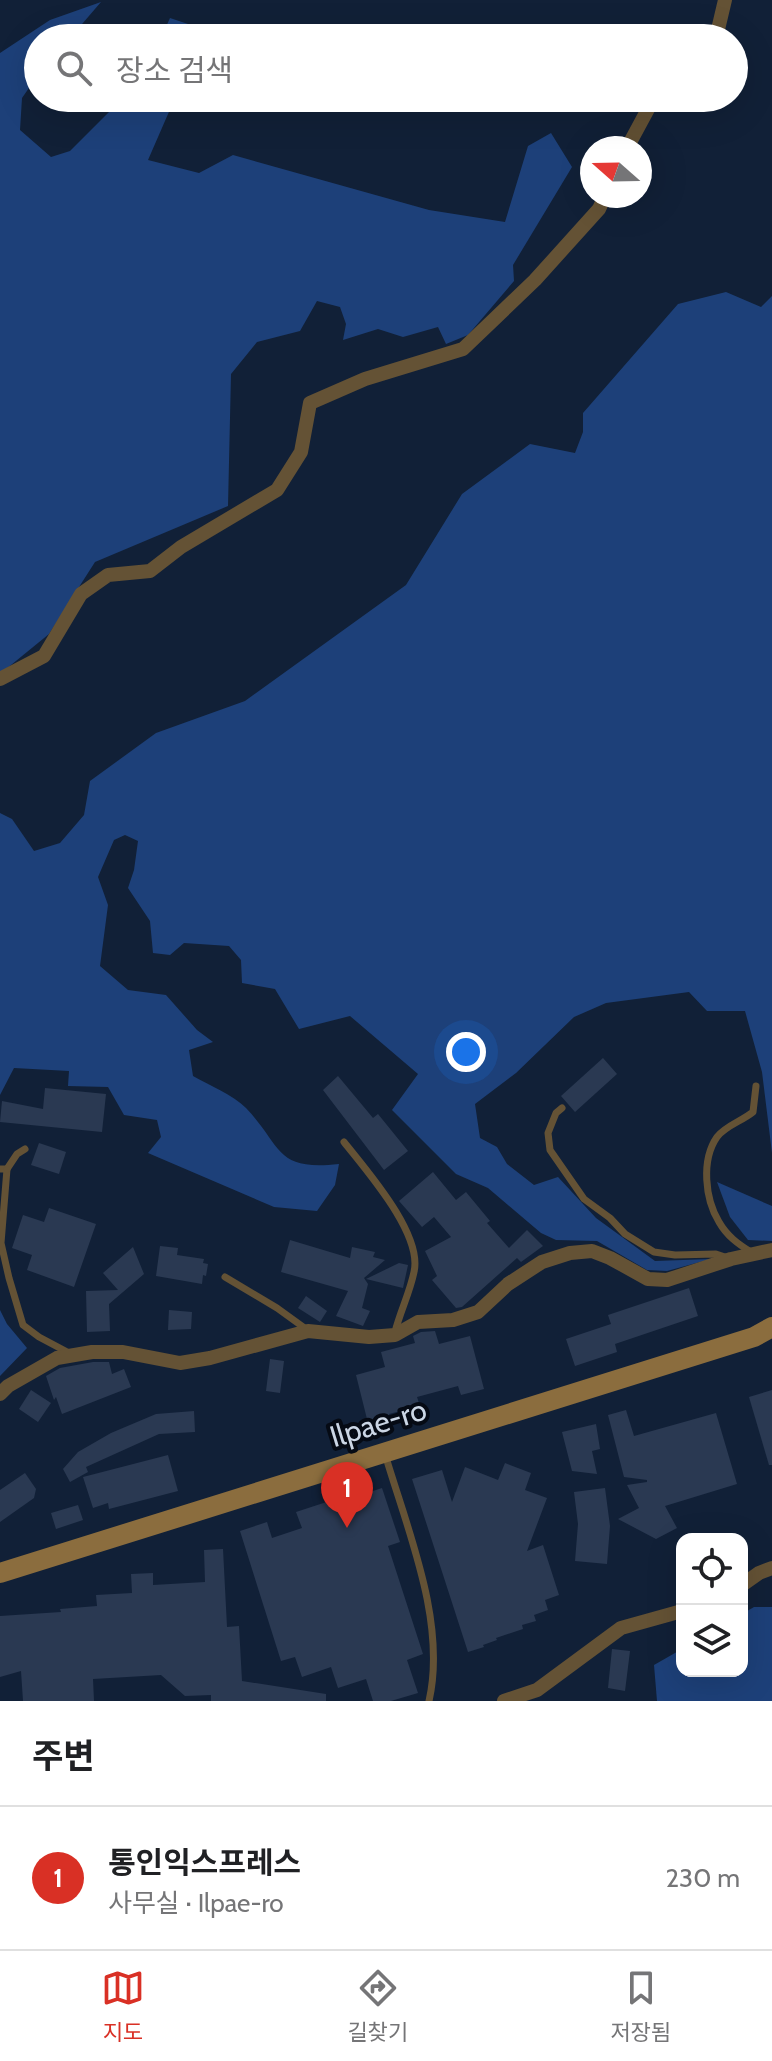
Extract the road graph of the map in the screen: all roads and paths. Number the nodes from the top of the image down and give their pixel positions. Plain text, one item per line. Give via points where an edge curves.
1 (725, 0) edge
2 (719, 24) edge
3 (646, 112) edge
4 (633, 136) edge
5 (599, 208) edge
6 (0, 679) edge
7 (756, 1086) dead end
8 (562, 1108) dead end
9 (344, 1142) dead end
10 (25, 1149) dead end
11 (4, 1169) edge
12 (772, 1250) edge
13 (753, 1253) junction
14 (731, 1259) junction
15 (225, 1277) dead end
16 (772, 1327) edge
17 (308, 1331) junction
18 (395, 1335) junction
19 (73, 1355) junction
20 (0, 1394) edge
21 (385, 1452) junction
22 (772, 1568) edge
23 (0, 1573) edge
24 (748, 1581) edge
25 (676, 1613) edge
26 (538, 1696) edge
27 (429, 1701) edge
28 (504, 1701) edge

1 - 2 street
3 - 4 street
5 - 6 street via 463,349 365,379 310,403 301,452 277,490 150,571 108,575 81,594 44,656
7 - 13 lane via 753,1112 715,1140 706,1172 718,1221
8 - 14 lane via 548,1133 550,1150 584,1199 654,1252
9 - 18 lane via 379,1187 411,1242 415,1269
10 - 11 lane
11 - 19 lane via 1,1243 23,1325
12 - 13 street
13 - 14 street
14 - 18 street via 667,1280 648,1279 592,1251 570,1253 542,1262 478,1312 418,1322
15 - 17 lane
16 - 21 street, Ilpae-ro
17 - 18 street
17 - 19 street via 180,1363 123,1352
19 - 20 street via 57,1358
21 - 23 street, Ilpae-ro
21 - 27 lane via 426,1592 433,1638
22 - 24 street
25 - 26 street via 621,1628
26 - 28 street

